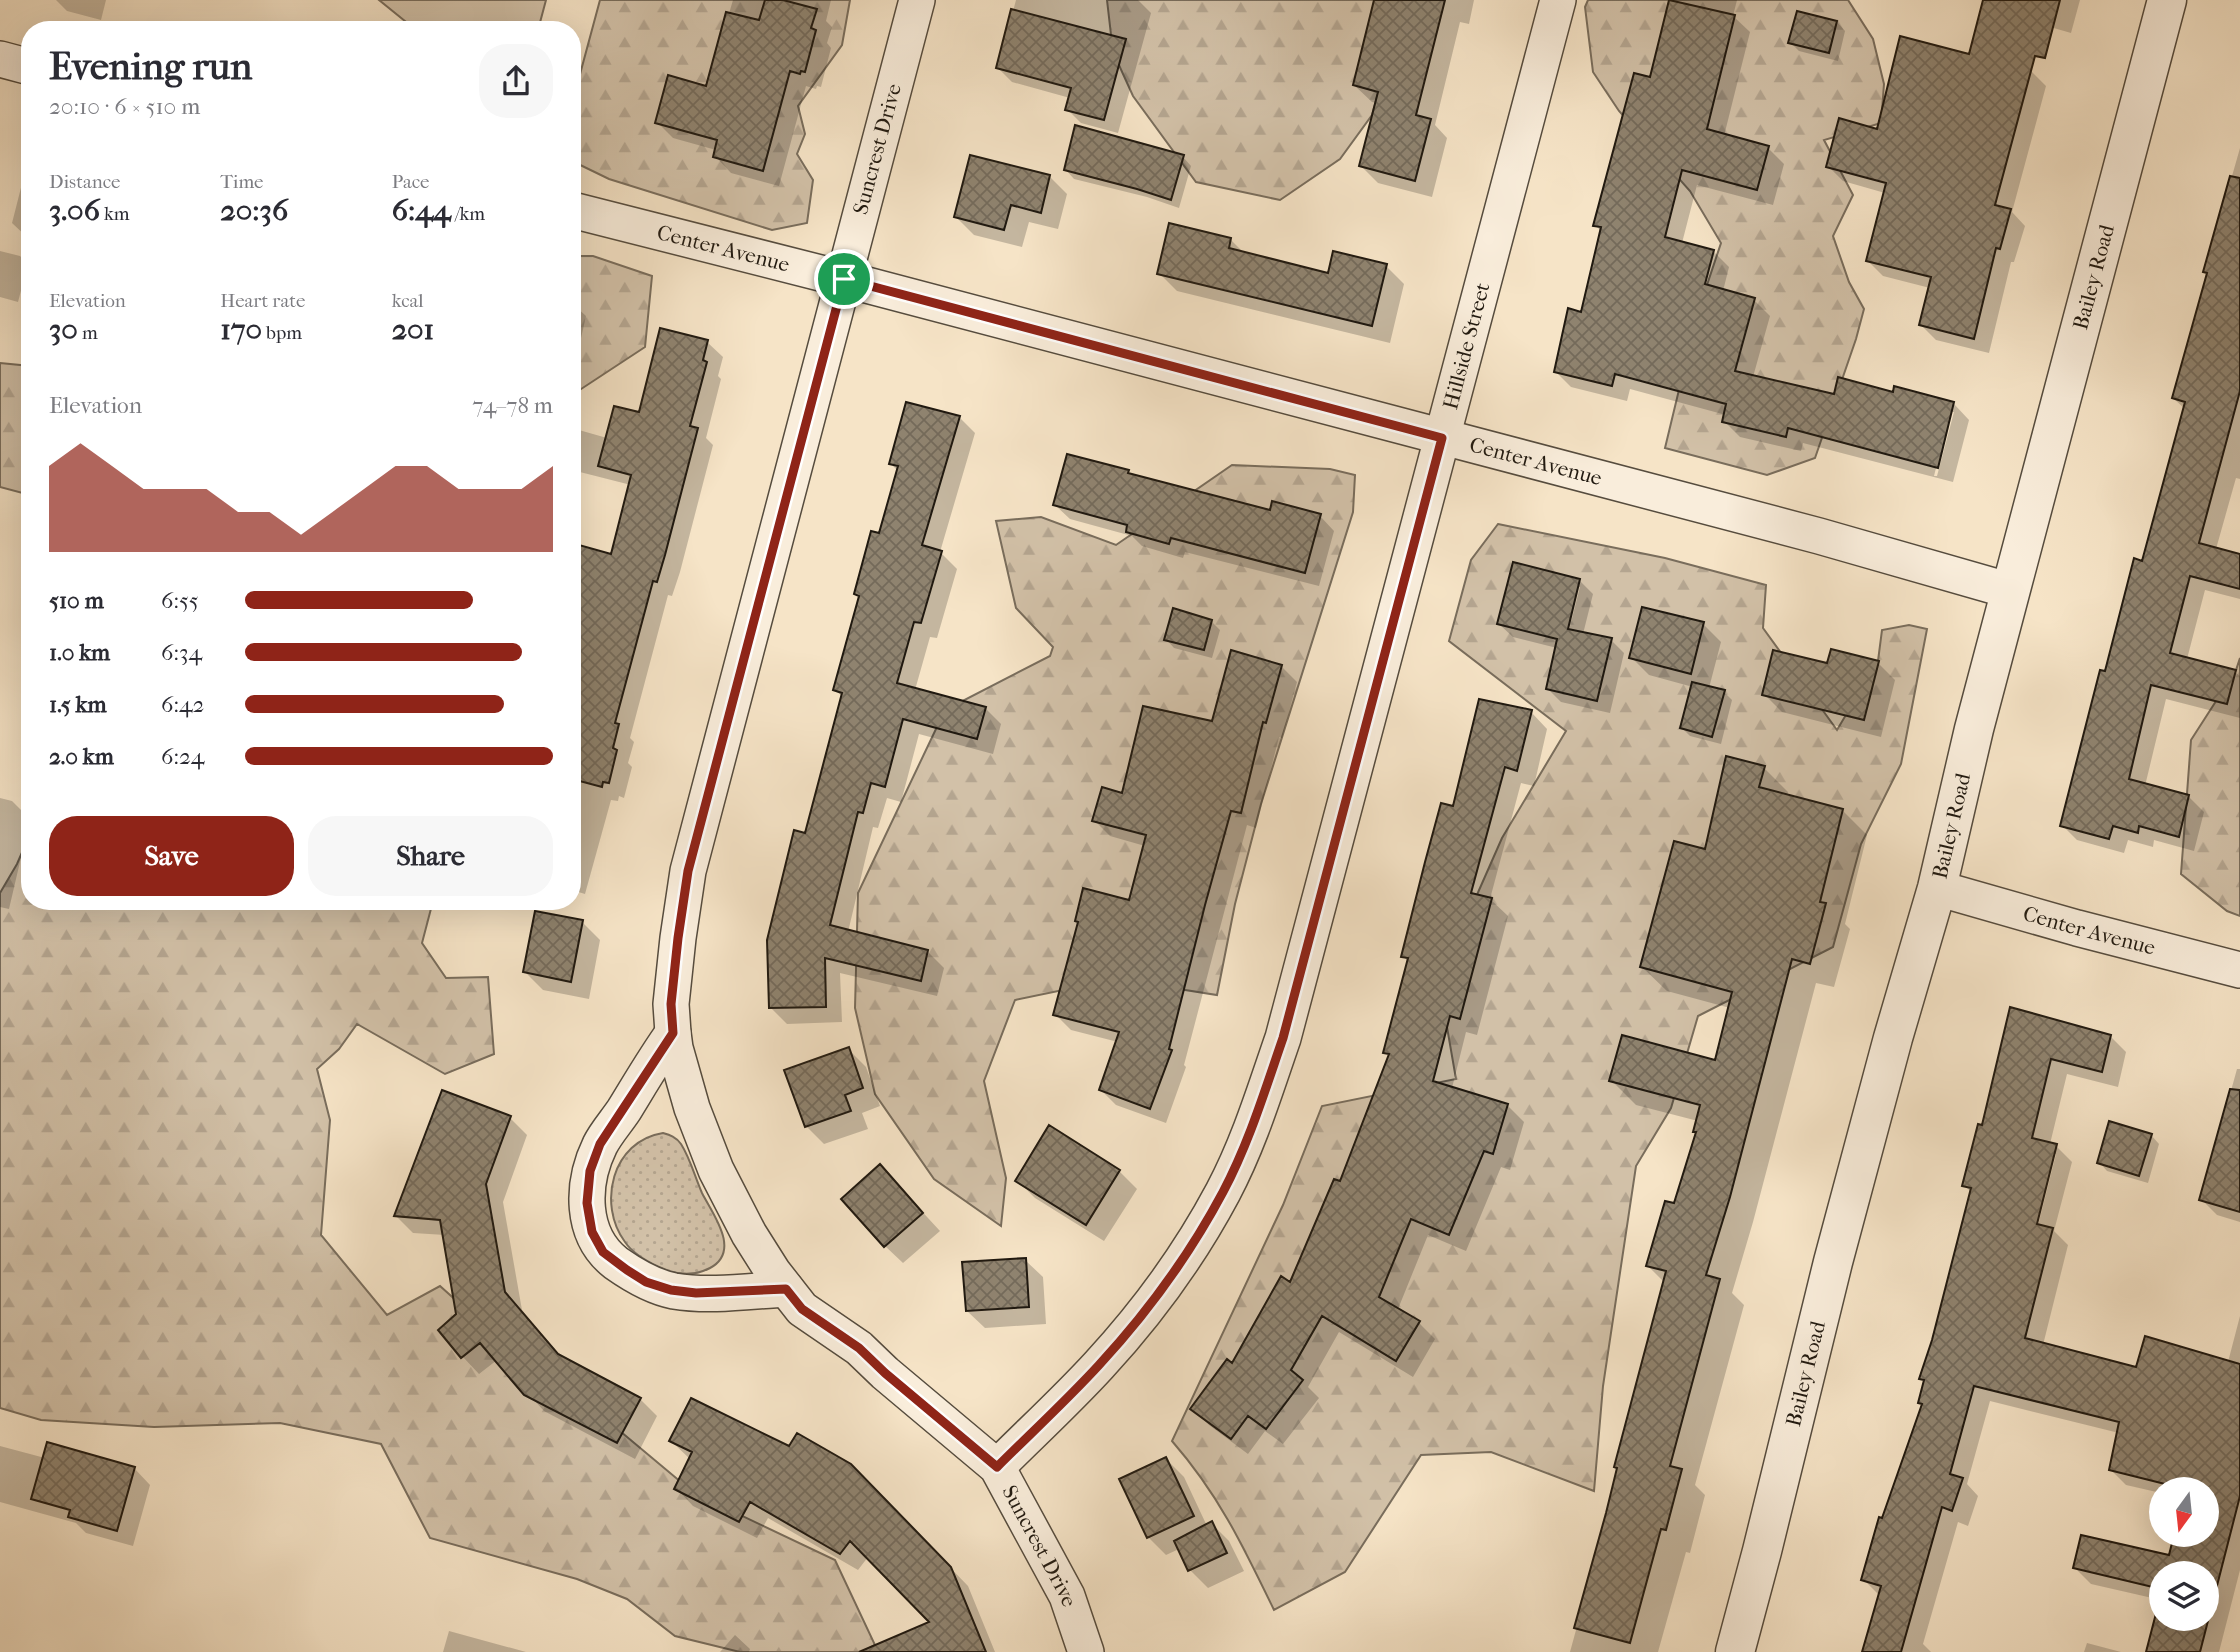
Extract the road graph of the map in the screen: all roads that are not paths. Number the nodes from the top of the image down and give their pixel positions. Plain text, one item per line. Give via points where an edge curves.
1 (917, 0) edge
2 (1558, 0) edge
3 (2167, 0) edge
4 (0, 59) edge
5 (21, 64) edge
6 (581, 212) edge
7 (844, 279) junction
8 (1442, 438) junction
9 (2011, 591) junction
10 (1937, 888) junction
11 (2240, 970) edge
12 (673, 1033) junction
13 (786, 1289) junction
14 (997, 1467) junction
15 (1086, 1652) edge
16 (1735, 1652) edge

1 - 7 street, Suncrest Drive
2 - 8 street, Hillside Street
3 - 9 street, Bailey Road
4 - 5 street
6 - 7 street, Center Avenue
7 - 8 street, Center Avenue
7 - 12 street, Suncrest Drive via 688,871 671,1004
8 - 9 street, Center Avenue
8 - 14 street, Hillside Street via 1283,1038 1251,1132 1223,1193 1146,1309 1099,1365
9 - 10 street, Bailey Road
10 - 11 street, Center Avenue
10 - 16 street, Bailey Road via 1880,1088
12 - 13 street, Suncrest Drive via 692,1108 716,1170 749,1234
12 - 13 street via 600,1144 590,1171 587,1203 592,1232 603,1252 627,1270 671,1290
13 - 14 street, Suncrest Drive via 802,1309 859,1348
14 - 15 street, Suncrest Drive via 1067,1596

